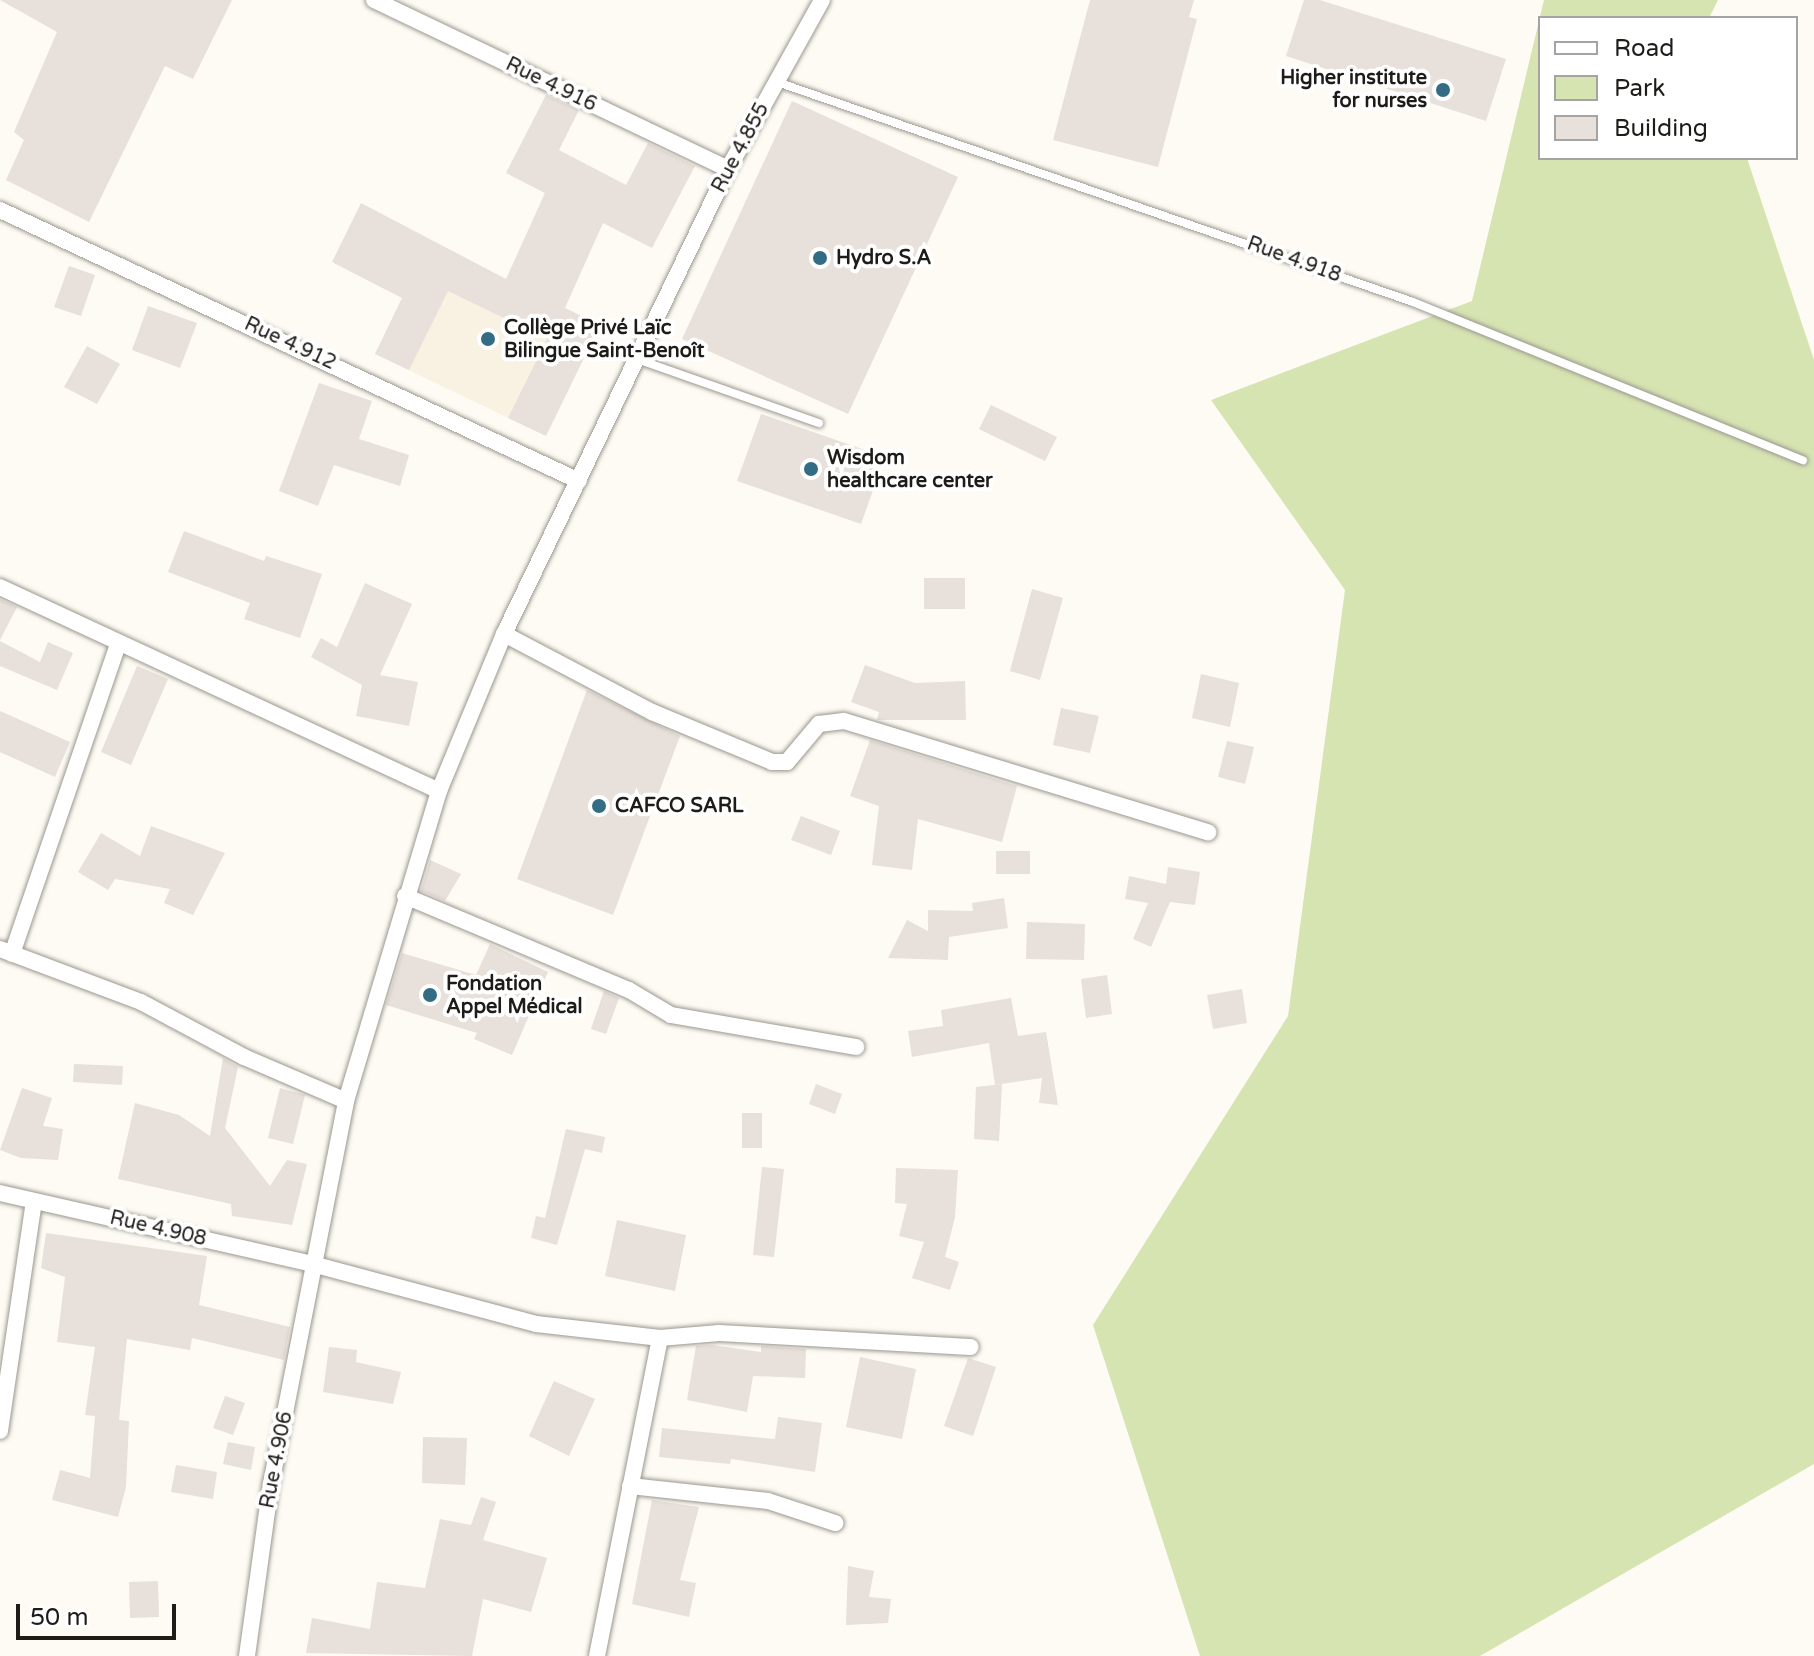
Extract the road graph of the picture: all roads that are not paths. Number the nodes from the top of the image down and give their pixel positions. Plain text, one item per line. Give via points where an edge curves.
1 (374, 0) edge
2 (822, 0) edge
3 (397, 5) edge
4 (776, 82) junction
5 (728, 169) junction
6 (0, 210) edge
7 (637, 359) junction
8 (819, 423) dead end
9 (1803, 460) dead end
10 (579, 481) junction
11 (0, 587) edge
12 (504, 634) junction
13 (118, 644) junction
14 (439, 791) junction
15 (1208, 832) dead end
16 (405, 896) junction
17 (6, 951) edge
18 (856, 1047) dead end
19 (346, 1101) junction
20 (0, 1193) edge
21 (34, 1201) junction
22 (316, 1265) junction
23 (660, 1338) junction
24 (971, 1347) dead end
25 (0, 1431) edge
26 (630, 1486) junction
27 (835, 1523) dead end
28 (247, 1656) edge
29 (597, 1656) edge

1 - 3 street, Rue 4.916
2 - 4 street, Rue 4.855
3 - 5 street, Rue 4.916
4 - 5 street, Rue 4.855
4 - 9 lane, Rue 4.918 via 1413,302
5 - 7 street, Rue 4.855
6 - 10 street, Rue 4.912
7 - 8 lane
7 - 10 street, Rue 4.855
10 - 12 street, Rue 4.855
11 - 13 street
12 - 14 street, Rue 4.855
12 - 15 street via 652,712 772,762 787,762 819,724 844,721
13 - 14 street
13 - 17 street
14 - 16 street, Rue 4.906
16 - 18 street via 629,990 671,1015
16 - 19 street, Rue 4.906
17 - 19 street via 141,1002 244,1057
19 - 22 street, Rue 4.906
20 - 21 street, Rue 4.908
21 - 22 street, Rue 4.908
21 - 25 street
22 - 23 street, Rue 4.908 via 536,1324
22 - 28 street, Rue 4.906 via 271,1484
23 - 24 street, Rue 4.908 via 719,1333
23 - 26 street
26 - 27 street via 768,1501
26 - 29 street

